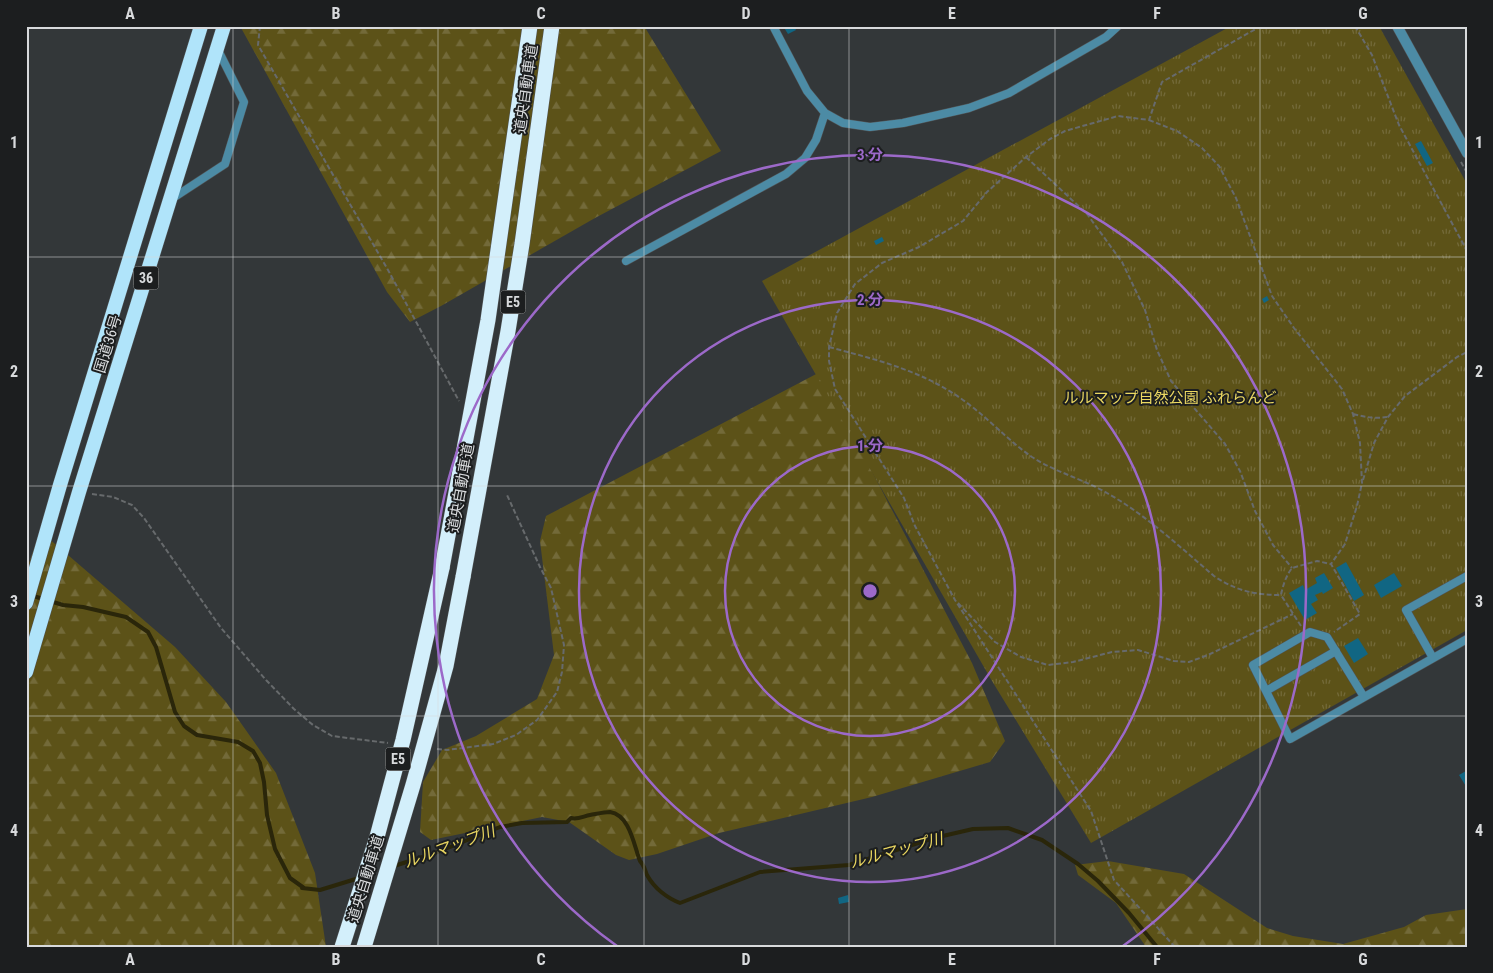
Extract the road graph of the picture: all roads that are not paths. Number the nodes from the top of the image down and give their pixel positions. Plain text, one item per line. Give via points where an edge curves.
1 (201, 26) edge
2 (224, 26) edge
3 (530, 26) edge
4 (552, 26) edge
5 (773, 26) edge
6 (1118, 26) edge
7 (1397, 26) edge
8 (217, 48) junction
9 (826, 113) junction
10 (1467, 153) edge
11 (170, 200) junction
12 (626, 261) dead end
13 (1467, 576) edge
14 (26, 603) edge
15 (1467, 639) edge
16 (1336, 651) junction
17 (1433, 658) junction
18 (26, 672) edge
19 (1266, 690) junction
20 (1364, 697) junction
21 (342, 947) edge
22 (364, 947) edge

1 - 14 highway, 国道36号 / 36
2 - 8 highway, 国道36号 / 36
3 - 21 highway, 道央自動車道 / E5, bridge via 488,320 442,568 403,740
4 - 22 highway, 道央自動車道 / E5, bridge via 508,331 446,666
5 - 9 lane via 807,91
6 - 9 lane via 1106,37 1009,93 969,108 870,127 843,123
7 - 10 street
8 - 11 highway, 国道36号 / 36
8 - 11 lane via 244,102 225,164
9 - 12 lane via 805,158 786,174
11 - 18 highway, 国道36号 / 36
13 - 17 lane via 1406,610
15 - 17 lane
16 - 19 lane
16 - 19 lane via 1327,637 1310,632 1306,634 1253,665
16 - 20 lane
17 - 20 lane
19 - 20 lane via 1290,739

